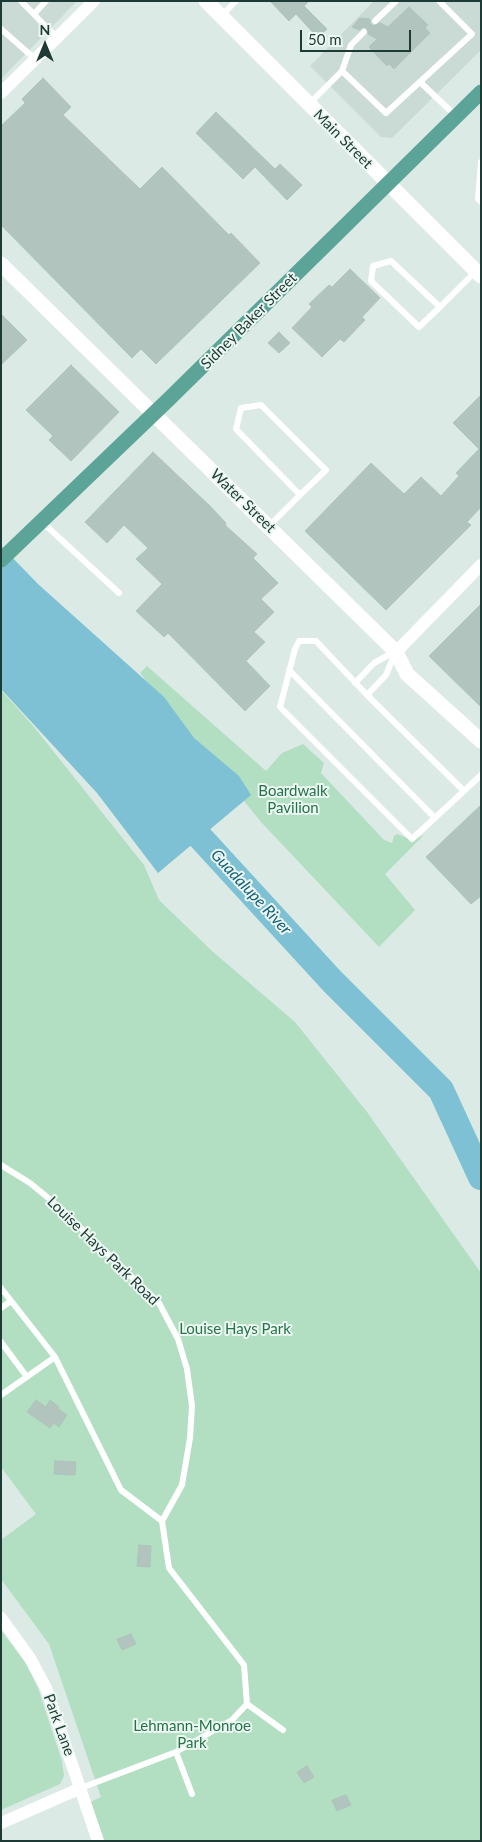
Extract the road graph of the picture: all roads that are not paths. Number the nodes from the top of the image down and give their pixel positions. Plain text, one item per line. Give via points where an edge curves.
1 (21, 1) edge
2 (46, 1) edge
3 (94, 1) edge
4 (206, 1) edge
5 (236, 1) edge
6 (396, 1) edge
7 (439, 1) edge
8 (34, 14) junction
9 (221, 16) junction
10 (375, 21) dead end
11 (1, 29) edge
12 (364, 32) dead end
13 (57, 38) junction
14 (35, 60) junction
15 (342, 71) junction
16 (420, 82) junction
17 (3, 88) edge
18 (481, 92) edge
19 (309, 104) junction
20 (456, 116) junction
21 (481, 162) edge
22 (388, 183) junction
23 (481, 202) edge
24 (1, 264) edge
25 (478, 274) edge
26 (440, 307) junction
27 (154, 414) junction
28 (300, 495) junction
29 (41, 521) junction
30 (268, 527) junction
31 (1, 560) edge
32 (481, 565) edge
33 (119, 592) dead end
34 (396, 652) junction
35 (290, 670) junction
36 (355, 683) junction
37 (367, 695) junction
38 (481, 740) edge
39 (481, 775) edge
40 (464, 790) junction
41 (435, 818) junction
42 (1, 1165) edge
43 (1, 1288) edge
44 (12, 1301) junction
45 (1, 1308) edge
46 (1, 1342) edge
47 (55, 1358) junction
48 (27, 1377) junction
49 (1, 1395) edge
50 (162, 1521) junction
51 (1, 1618) edge
52 (247, 1704) junction
53 (283, 1730) dead end
54 (176, 1752) junction
55 (81, 1788) junction
56 (192, 1794) dead end
57 (1, 1822) edge
58 (98, 1841) edge

1 - 8 lane
2 - 8 lane
3 - 13 street
4 - 9 street, Main Street
5 - 9 lane
6 - 10 lane
7 - 16 lane via 472,34
8 - 13 lane
9 - 19 street, Main Street
11 - 14 lane
12 - 15 lane via 351,46
13 - 14 street
14 - 17 street
15 - 16 lane via 386,113
15 - 19 lane
16 - 20 lane
18 - 20 main road, Sidney Baker Street
19 - 22 street, Main Street
20 - 22 main road, Sidney Baker Street
21 - 23 lane via 478,199
22 - 25 street, Main Street
22 - 27 main road, Sidney Baker Street
24 - 27 street, Water Street
25 - 26 lane
26 - 26 lane via 419,328 371,281 373,266 391,261
27 - 29 main road, Sidney Baker Street
27 - 30 street, Water Street
28 - 28 lane via 326,470 261,404 241,408 236,429
28 - 30 lane
29 - 31 main road, Sidney Baker Street
29 - 33 lane
30 - 34 street, Water Street
32 - 34 street
34 - 36 lane via 374,663
34 - 37 lane via 386,675
34 - 38 street, Water Street via 407,674
35 - 36 lane via 300,641 316,641
35 - 41 lane
35 - 41 lane via 280,707 412,839
36 - 37 lane
37 - 40 lane
39 - 40 lane
40 - 41 lane
42 - 50 lane, Louise Hays Park Road via 58,1206 159,1302 178,1339 187,1368 192,1406 190,1438 182,1485
43 - 44 lane
44 - 45 lane
44 - 47 lane
46 - 48 lane
47 - 48 lane
47 - 50 lane via 121,1490
48 - 49 lane
50 - 52 lane via 169,1568 244,1665
51 - 55 street, Park Lane via 30,1658 46,1688
52 - 53 lane
52 - 54 lane via 232,1720
54 - 55 lane
54 - 56 lane
55 - 57 street
55 - 58 street, Park Lane

